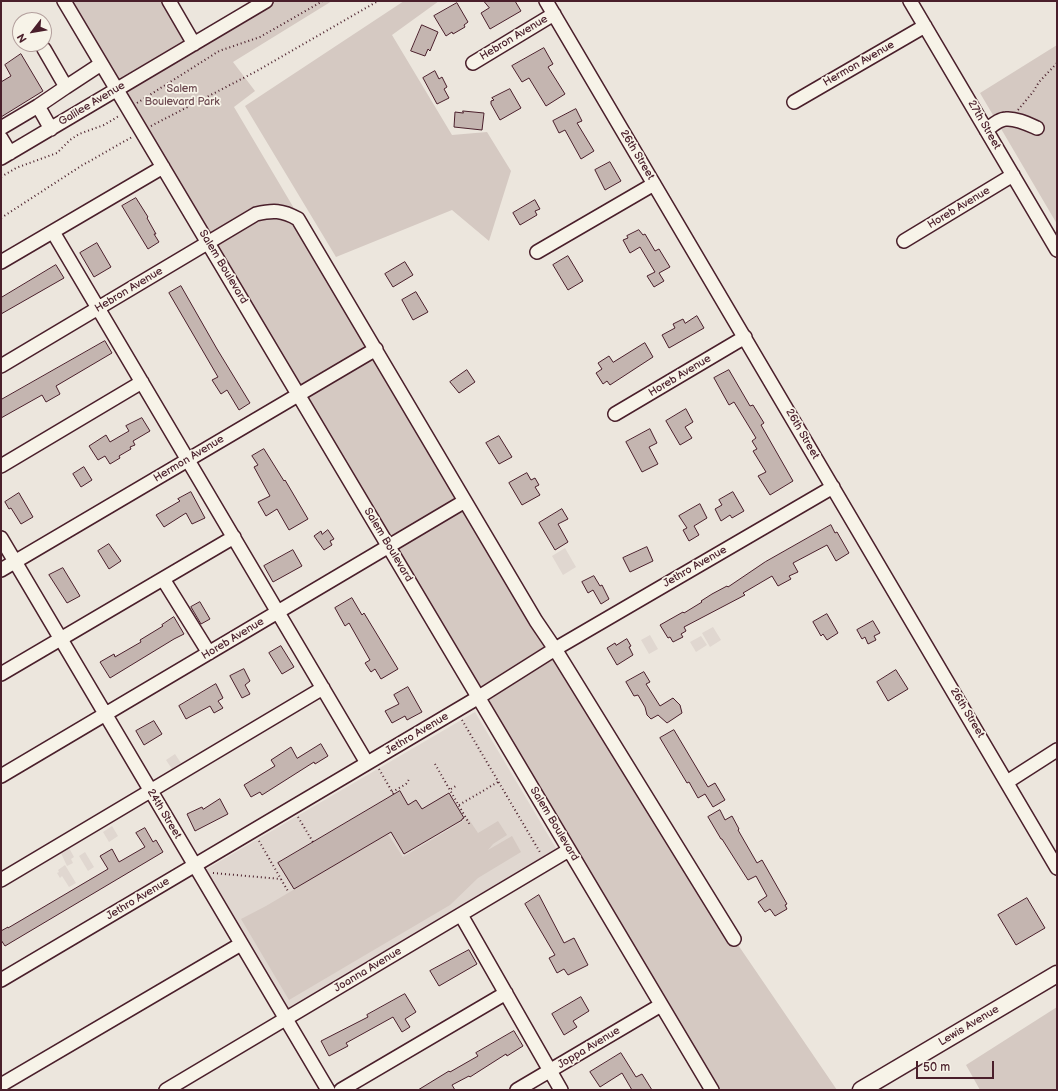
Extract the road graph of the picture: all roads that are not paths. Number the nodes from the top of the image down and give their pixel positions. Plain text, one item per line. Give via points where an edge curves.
1 (64, 1) edge
2 (169, 1) edge
3 (266, 1) edge
4 (546, 1) edge
5 (910, 1) edge
6 (554, 14) junction
7 (925, 26) junction
8 (194, 44) junction
9 (46, 52) edge
10 (473, 63) dead end
11 (101, 64) junction
12 (66, 87) junction
13 (116, 90) junction
14 (794, 102) dead end
15 (38, 106) junction
16 (1, 128) edge
17 (1037, 128) dead end
18 (51, 129) junction
19 (986, 130) junction
20 (1, 138) edge
21 (5, 156) edge
22 (162, 167) junction
23 (1013, 176) junction
24 (654, 184) junction
25 (54, 232) junction
26 (904, 241) dead end
27 (208, 243) junction
28 (1057, 250) edge
29 (537, 252) dead end
30 (1, 262) edge
31 (99, 308) junction
32 (744, 337) junction
33 (376, 349) junction
34 (1, 366) edge
35 (142, 382) junction
36 (299, 395) junction
37 (616, 414) dead end
38 (188, 460) junction
39 (1, 466) edge
40 (833, 487) junction
41 (465, 501) junction
42 (234, 537) junction
43 (1, 538) edge
44 (389, 546) junction
45 (15, 562) junction
46 (1, 570) edge
47 (163, 579) junction
48 (278, 612) junction
49 (61, 639) junction
50 (555, 648) junction
51 (209, 653) junction
52 (1, 674) edge
53 (323, 688) junction
54 (479, 697) junction
55 (106, 714) junction
56 (1057, 750) edge
57 (370, 762) junction
58 (1, 776) edge
59 (1007, 782) junction
60 (151, 790) junction
61 (570, 850) junction
62 (195, 866) junction
63 (1057, 868) edge
64 (1, 880) edge
65 (461, 915) junction
66 (734, 939) dead end
67 (241, 944) junction
68 (1057, 974) edge
69 (1, 980) edge
70 (506, 993) junction
71 (661, 1005) junction
72 (286, 1019) junction
73 (550, 1071) junction
74 (1, 1085) edge
75 (166, 1090) edge
76 (328, 1090) edge
77 (341, 1090) edge
78 (517, 1090) edge
79 (561, 1090) edge
80 (712, 1090) edge
81 (861, 1090) edge

1 - 11 street, Salem Boulevard
2 - 8 street
3 - 8 street, Galilee Avenue
4 - 6 street, 26th Street
5 - 7 street, 27th Street
6 - 10 street, Hebron Avenue
6 - 24 street, 26th Street
7 - 14 street, Hermon Avenue
7 - 19 street, 27th Street
8 - 13 street, Galilee Avenue
9 - 12 street
11 - 12 street
11 - 13 street, Salem Boulevard
12 - 15 street
13 - 18 street, Galilee Avenue
13 - 22 street, Salem Boulevard
15 - 16 street
15 - 18 street
17 - 19 street via 1024,122 1006,119
18 - 21 street, Galilee Avenue
19 - 23 street, 27th Street
20 - 21 street
22 - 25 street
22 - 27 street, Salem Boulevard
23 - 26 street, Horeb Avenue
23 - 28 street, 27th Street
24 - 29 street
24 - 32 street, 26th Street
25 - 30 street
25 - 31 street
27 - 31 street, Hebron Avenue
27 - 33 street, Hebron Avenue via 256,214 271,210 298,219
27 - 36 street, Salem Boulevard
31 - 34 street, Hebron Avenue
31 - 35 street
32 - 37 street, Horeb Avenue
32 - 40 street, 26th Street
33 - 36 street, Hermon Avenue
33 - 41 street
35 - 38 street
35 - 39 street
36 - 38 street, Hermon Avenue
36 - 44 street, Salem Boulevard
38 - 42 street
38 - 45 street, Hermon Avenue
40 - 50 street, Jethro Avenue
40 - 59 street, 26th Street
41 - 44 street, Horeb Avenue
41 - 50 street via 536,621
42 - 47 street
42 - 48 street
43 - 45 street, 24th Street
44 - 48 street, Horeb Avenue
44 - 54 street, Salem Boulevard
45 - 46 street, Hermon Avenue
45 - 49 street, 24th Street
47 - 49 street
47 - 51 street
48 - 51 street, Horeb Avenue
48 - 53 street
49 - 52 street
49 - 55 street, 24th Street
50 - 54 street, Jethro Avenue
50 - 66 street
51 - 55 street, Horeb Avenue
53 - 57 street
53 - 60 street
54 - 57 street, Jethro Avenue
54 - 61 street, Salem Boulevard
55 - 58 street, Horeb Avenue
55 - 60 street, 24th Street
56 - 59 street
57 - 62 street, Jethro Avenue
59 - 63 street, 26th Street
60 - 62 street, 24th Street
60 - 64 street
61 - 65 street, Joanna Avenue
61 - 71 street, Salem Boulevard
62 - 67 street, 24th Street
62 - 69 street, Jethro Avenue
65 - 70 street
65 - 72 street, Joanna Avenue
67 - 72 street, 24th Street
67 - 74 street
68 - 81 main road, Lewis Avenue
70 - 73 street
70 - 77 street
71 - 73 street, Joppa Avenue
71 - 80 street, Salem Boulevard
72 - 75 street, Joanna Avenue
72 - 76 street, 24th Street
73 - 78 street, Joppa Avenue
73 - 79 street

